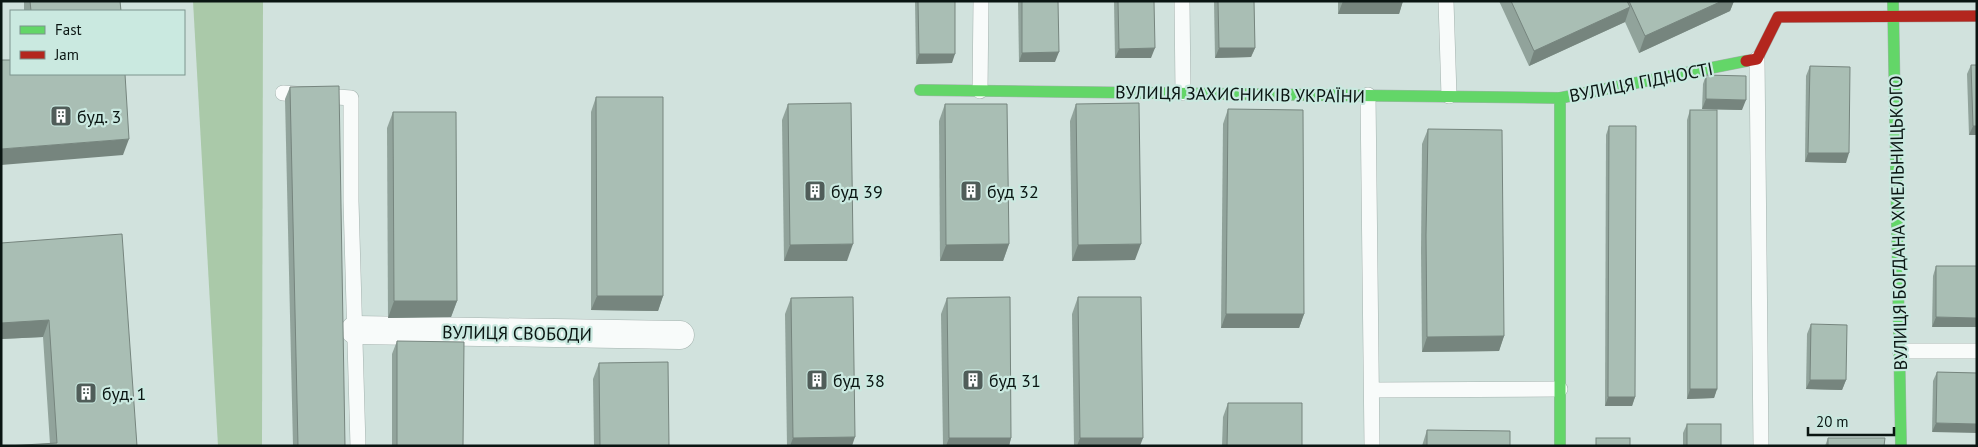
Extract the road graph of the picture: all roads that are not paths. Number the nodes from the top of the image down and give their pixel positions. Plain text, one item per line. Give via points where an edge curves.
1 (980, 1) edge
2 (1182, 1) edge
3 (1446, 1) edge
4 (1778, 1) edge
5 (1893, 1) edge
6 (1977, 16) edge
7 (1778, 17) junction
8 (1894, 17) junction
9 (1757, 59) junction
10 (920, 90) dead end
11 (980, 91) junction
12 (283, 93) dead end
13 (1183, 93) junction
14 (1368, 95) junction
15 (1449, 96) junction
16 (1560, 98) junction
17 (355, 330) junction
18 (680, 335) dead end
19 (1900, 351) junction
20 (1977, 351) edge
21 (1560, 389) junction
22 (1372, 390) junction
23 (358, 446) edge
24 (1372, 446) edge
25 (1560, 446) edge
26 (1762, 446) edge
27 (1901, 446) edge

1 - 11 lane
2 - 13 lane
3 - 15 lane
4 - 7 lane
5 - 8 street, ВУЛИЦЯ БОГДАНА ХМЕЛЬНИЦЬКОГО
6 - 8 street
7 - 8 street
7 - 9 street
8 - 19 street, ВУЛИЦЯ БОГДАНА ХМЕЛЬНИЦЬКОГО
9 - 16 street, ВУЛИЦЯ ГІДНОСТІ
9 - 26 lane
10 - 11 street, ВУЛИЦЯ ЗАХИСНИКІВ УКРАЇНИ
11 - 13 street, ВУЛИЦЯ ЗАХИСНИКІВ УКРАЇНИ
12 - 17 lane via 351,98
13 - 14 street, ВУЛИЦЯ ЗАХИСНИКІВ УКРАЇНИ
14 - 15 street, ВУЛИЦЯ ЗАХИСНИКІВ УКРАЇНИ
14 - 22 lane
15 - 16 street, ВУЛИЦЯ ЗАХИСНИКІВ УКРАЇНИ
16 - 21 street, ВУЛИЦЯ ГІДНОСТІ
17 - 18 street, ВУЛИЦЯ СВОБОДИ
17 - 23 lane
19 - 20 lane
19 - 27 street, ВУЛИЦЯ БОГДАНА ХМЕЛЬНИЦЬКОГО
21 - 22 lane
21 - 25 street, ВУЛИЦЯ ГІДНОСТІ
22 - 24 lane

